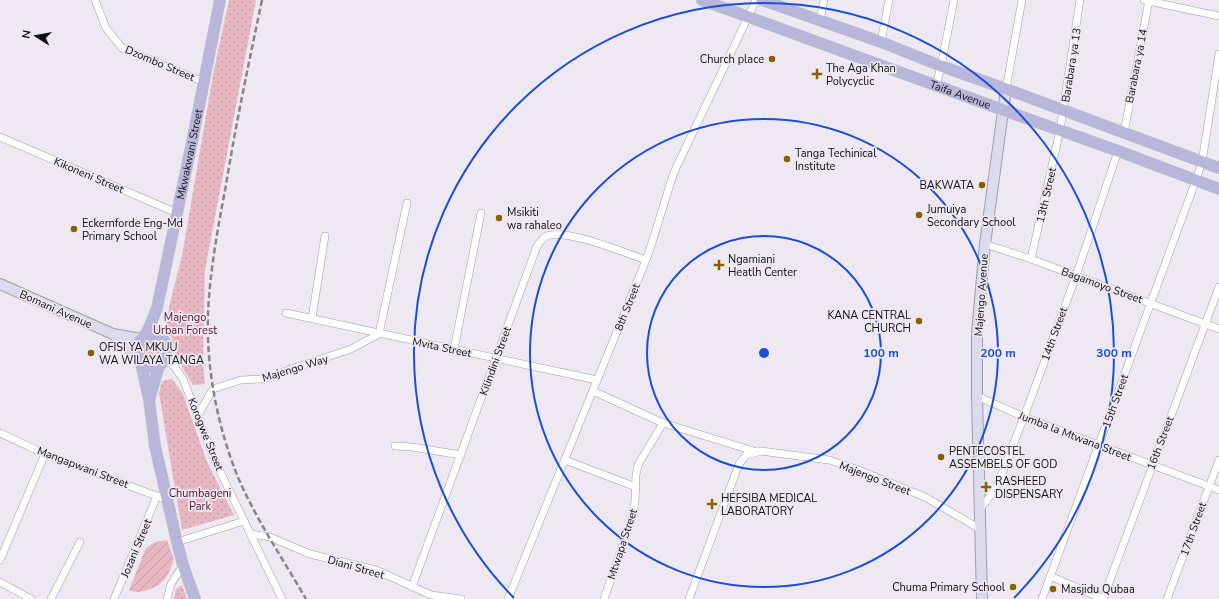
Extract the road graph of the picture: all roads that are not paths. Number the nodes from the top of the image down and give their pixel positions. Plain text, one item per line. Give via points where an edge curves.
1 (95, 0) edge
2 (220, 0) edge
3 (702, 0) edge
4 (756, 0) edge
5 (762, 0) edge
6 (824, 0) edge
7 (889, 0) edge
8 (954, 0) edge
9 (1022, 0) edge
10 (1080, 0) edge
11 (1147, 0) edge
12 (1219, 16) edge
13 (748, 18) junction
14 (820, 20) junction
15 (881, 42) junction
16 (1219, 54) edge
17 (941, 66) junction
18 (204, 82) junction
19 (936, 86) junction
20 (1006, 89) junction
21 (1002, 110) junction
22 (1064, 111) junction
23 (1060, 130) junction
24 (1124, 133) junction
25 (0, 137) edge
26 (1118, 151) junction
27 (1202, 162) junction
28 (1219, 168) edge
29 (1196, 180) junction
30 (1219, 189) edge
31 (407, 203) dead end
32 (481, 212) dead end
33 (177, 213) junction
34 (325, 236) dead end
35 (985, 244) junction
36 (1031, 259) junction
37 (646, 260) junction
38 (1076, 276) junction
39 (0, 284) edge
40 (1219, 287) edge
41 (1151, 304) junction
42 (157, 308) junction
43 (286, 313) dead end
44 (312, 318) junction
45 (1205, 324) junction
46 (1219, 329) edge
47 (113, 334) junction
48 (379, 334) junction
49 (143, 338) junction
50 (163, 340) junction
51 (454, 349) junction
52 (496, 358) junction
53 (139, 360) junction
54 (162, 363) junction
55 (597, 380) junction
56 (593, 391) junction
57 (977, 396) junction
58 (150, 399) junction
59 (198, 415) junction
60 (1024, 417) junction
61 (663, 423) junction
62 (0, 433) edge
63 (1099, 445) junction
64 (395, 446) dead end
65 (759, 451) junction
66 (45, 454) junction
67 (461, 455) junction
68 (565, 460) junction
69 (1219, 460) edge
70 (1152, 465) junction
71 (1209, 486) junction
72 (636, 487) junction
73 (1219, 490) edge
74 (162, 498) junction
75 (979, 511) junction
76 (244, 521) junction
77 (980, 528) junction
78 (251, 534) junction
79 (80, 542) dead end
80 (177, 542) junction
81 (0, 560) edge
82 (183, 565) junction
83 (1050, 576) junction
84 (0, 582) edge
85 (412, 588) junction
86 (31, 599) edge
87 (51, 599) edge
88 (114, 599) edge
89 (167, 599) edge
90 (195, 599) edge
91 (282, 599) edge
92 (461, 599) edge
93 (508, 599) edge
94 (604, 599) edge
95 (689, 599) edge
96 (982, 599) edge
97 (1042, 599) edge
98 (1103, 599) edge
99 (1167, 599) edge

1 - 18 street, Dzombo Street via 106,28 122,48
2 - 18 main road, Mkwakwani Street
3 - 13 main road, Taifa Avenue
4 - 13 street, 8th Street
5 - 14 main road, Taifa Avenue
6 - 14 street
7 - 15 street
8 - 17 street
9 - 20 street
10 - 22 street, Barabara ya 13
11 - 12 street
11 - 24 street, Barabara ya 14
13 - 19 main road, Taifa Avenue
13 - 37 street, 8th Street via 675,170
14 - 15 main road, Taifa Avenue
15 - 17 main road, Taifa Avenue
16 - 27 street, 15th Street
17 - 19 street
17 - 20 main road, Taifa Avenue
18 - 33 main road, Mkwakwani Street
19 - 21 main road, Taifa Avenue
20 - 21 street, Majengo Avenue
20 - 22 main road, Taifa Avenue
21 - 23 main road, Taifa Avenue
21 - 35 street, Majengo Avenue
22 - 23 street, Barabara ya 13
22 - 24 main road, Taifa Avenue
23 - 26 main road, Taifa Avenue
23 - 36 street, 13th Street
24 - 27 main road, Taifa Avenue
25 - 33 street, Kikoneni Street
26 - 29 main road, Taifa Avenue
26 - 38 street, 14th Street
27 - 28 main road, Taifa Avenue
27 - 29 street, 15th Street
29 - 30 main road, Taifa Avenue
29 - 41 street, 15th Street
31 - 48 street
32 - 51 street
33 - 42 main road, Mkwakwani Street
34 - 44 street
35 - 36 street, Bagamoyo Street
35 - 57 street, Majengo Avenue via 977,333
36 - 38 street, Bagamoyo Street
37 - 52 street, Kilindini Street via 578,237 560,234 545,236 537,246
37 - 55 street, 8th Street
38 - 41 street, Bagamoyo Street
38 - 60 street, 14th Street
39 - 47 street, Bomani Avenue
40 - 45 street, 16th Street
41 - 45 street, Bagamoyo Street
41 - 63 street, 15th Street
42 - 49 main road
42 - 50 main road
43 - 44 street, Mvita Street
44 - 48 street, Mvita Street
45 - 46 street, Bagamoyo Street
45 - 70 street, 16th Street
47 - 49 street
47 - 53 street
48 - 51 street, Mvita Street
48 - 59 street, Majengo Way via 330,357 274,376 240,380 213,389
49 - 50 main road via 150,335
49 - 53 main road via 136,349
50 - 54 main road via 168,353
51 - 52 street, Mvita Street
52 - 55 street, Mvita Street
52 - 67 street, Kilindini Street
53 - 54 main road via 147,367
53 - 58 main road
54 - 58 main road
54 - 59 street, Korogwe Street via 174,366 183,379
55 - 56 street, 8th Street
56 - 61 street, Majengo Street
56 - 68 street, 8th Street
57 - 60 street, Jumba la Mtwana Street
57 - 75 street, Majengo Avenue
58 - 74 main road
59 - 76 street, Korogwe Street via 215,461
60 - 63 street, Jumba la Mtwana Street
60 - 75 street, 14th Street via 1001,476
61 - 65 street, Majengo Street
61 - 72 street, Mtwapa Street via 638,465
62 - 66 street, Mangapwani Street
63 - 70 street, Jumba la Mtwana Street
63 - 83 street, 15th Street
64 - 67 street
65 - 77 street, Majengo Street via 829,460 856,469 924,497
65 - 95 street via 746,455 739,464
66 - 74 street, Mangapwani Street
66 - 81 street
67 - 85 street, Kilindini Street
68 - 72 street
68 - 93 street, 8th Street
69 - 71 street, 17th Street
70 - 71 street, Jumba la Mtwana Street
70 - 98 street, 16th Street
71 - 73 street, Jumba la Mtwana Street
71 - 99 street, 17th Street
72 - 94 street, Mtwapa Street via 631,521
74 - 80 main road
74 - 88 street, Jozani Street
75 - 77 street, Majengo Avenue
76 - 78 street, Korogwe Street
76 - 80 street
77 - 96 street, Majengo Avenue
78 - 85 street, Diani Street via 270,538 310,554 376,570
78 - 91 street, Korogwe Street
79 - 87 street
80 - 82 main road
82 - 89 street via 171,584
82 - 90 main road
83 - 97 street, 15th Street
83 - 98 street
84 - 86 street
85 - 92 street, Diani Street via 431,595

